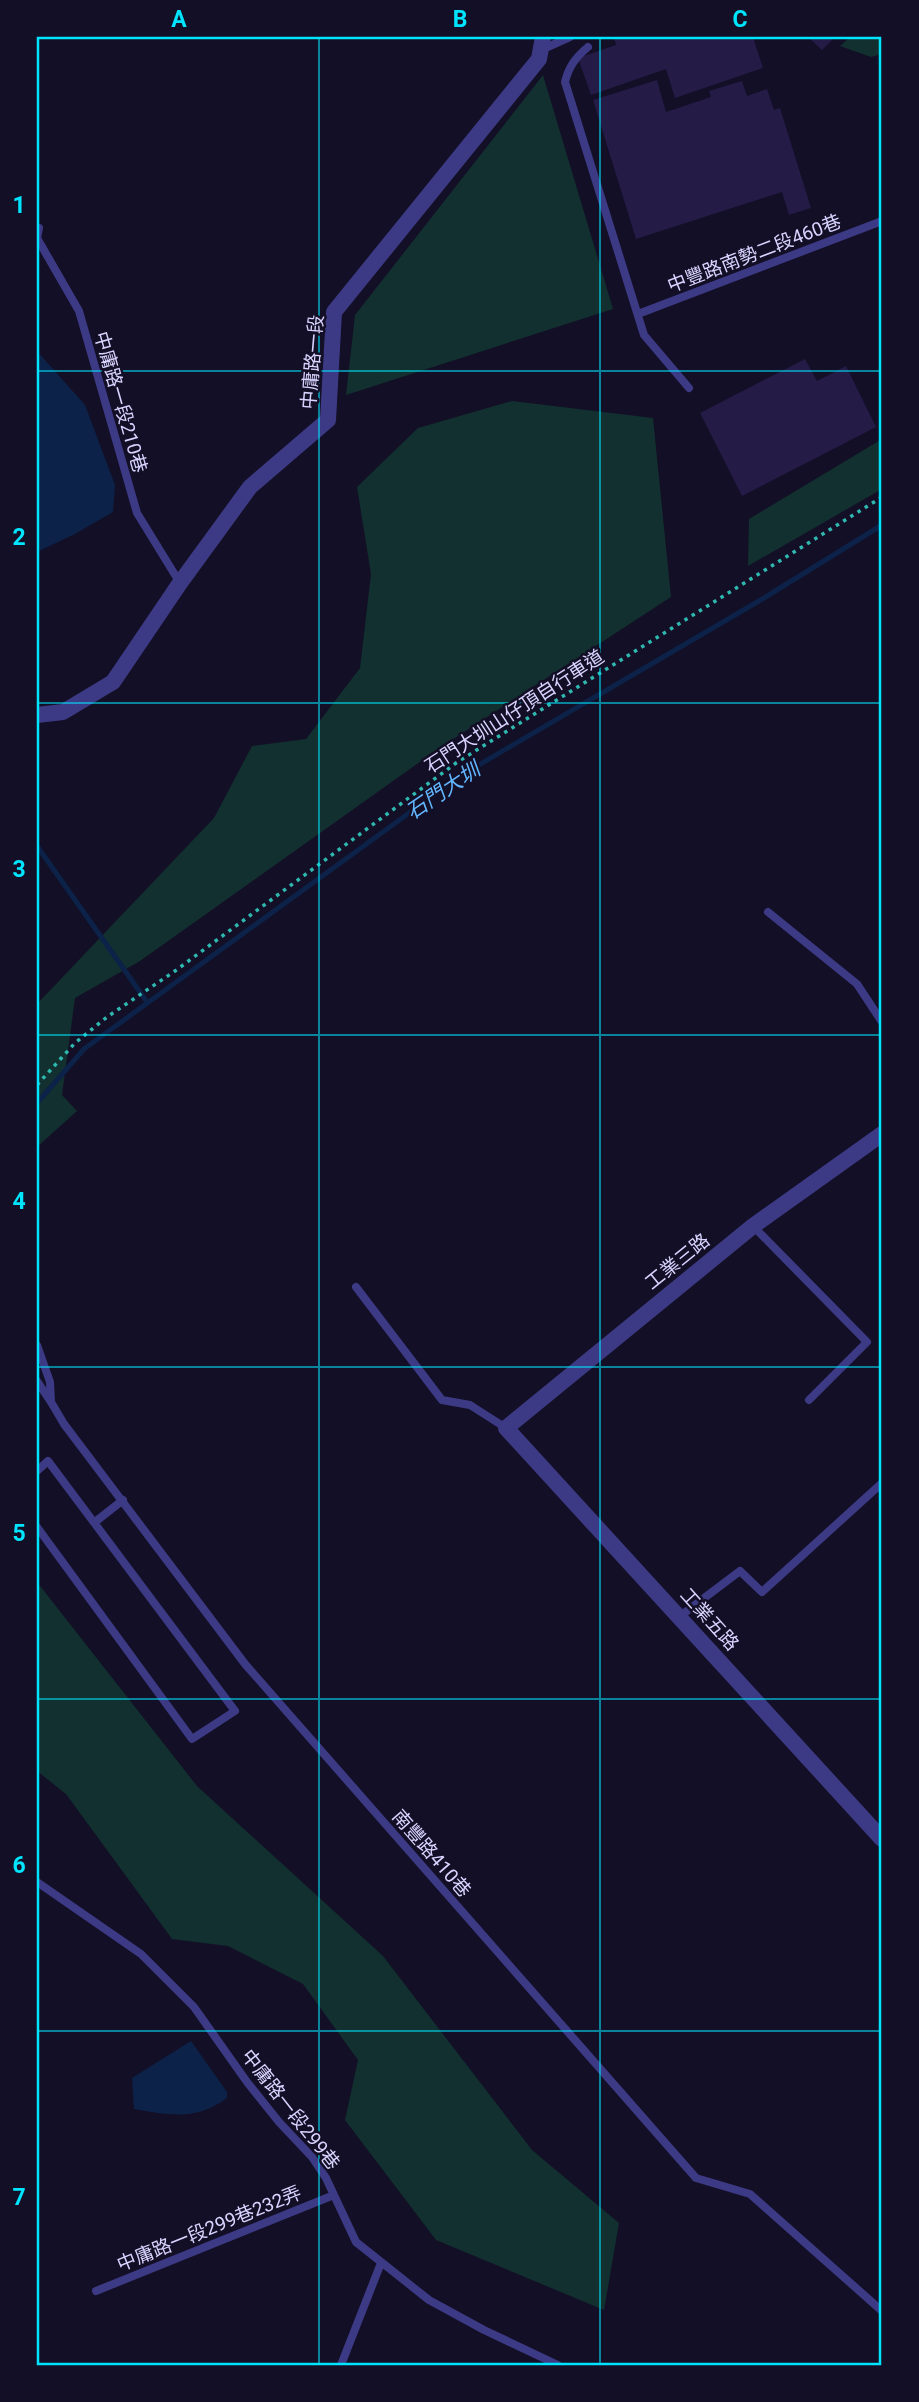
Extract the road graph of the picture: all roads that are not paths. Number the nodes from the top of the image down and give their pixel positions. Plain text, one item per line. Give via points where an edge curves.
1 (570, 37) edge
2 (542, 44) edge
3 (588, 47) dead end
4 (882, 221) edge
5 (39, 228) dead end
6 (638, 314) junction
7 (689, 388) dead end
8 (180, 583) junction
9 (37, 715) edge
10 (768, 912) dead end
11 (882, 1022) edge
12 (882, 1134) edge
13 (753, 1226) junction
14 (356, 1287) dead end
15 (37, 1345) edge
16 (37, 1381) edge
17 (809, 1400) dead end
18 (51, 1402) junction
19 (506, 1428) junction
20 (37, 1471) edge
21 (882, 1483) edge
22 (123, 1500) junction
23 (95, 1521) junction
24 (37, 1527) edge
25 (679, 1617) junction
26 (882, 1839) edge
27 (37, 1882) edge
28 (334, 2195) junction
29 (382, 2263) junction
30 (96, 2291) dead end
31 (882, 2311) edge
32 (341, 2365) edge
33 (558, 2365) edge

1 - 2 lane
2 - 8 street, 中庸路一段 via 539,59 334,312 328,420 250,487
3 - 6 lane via 568,69 565,82
4 - 6 lane, 中豐路南勢二段460巷
5 - 8 lane, 中庸路一段210巷 via 37,238 79,311 137,513
6 - 7 lane via 644,335
8 - 9 street, 中庸路一段 via 113,682 63,712
10 - 11 lane via 857,984
12 - 13 street, 工業三路
13 - 17 lane via 867,1342
13 - 19 street, 工業三路
14 - 19 lane via 442,1400 470,1405
15 - 18 lane, 南豐路410巷 via 50,1382
16 - 18 lane
18 - 22 lane, 南豐路410巷
19 - 25 street, 工業五路
20 - 23 lane via 48,1461
21 - 25 lane via 762,1592 740,1571
22 - 23 lane
22 - 31 lane, 南豐路410巷 via 245,1664 696,2178 750,2194
23 - 24 lane via 234,1711 192,1739
25 - 26 street, 工業五路
27 - 28 lane, 中庸路一段299巷 via 141,1954 194,2007 279,2122 312,2157
28 - 29 lane, 中庸路一段299巷 via 356,2242
28 - 30 lane, 中庸路一段299巷232弄
29 - 32 lane
29 - 33 lane, 中庸路一段299巷 via 429,2300

